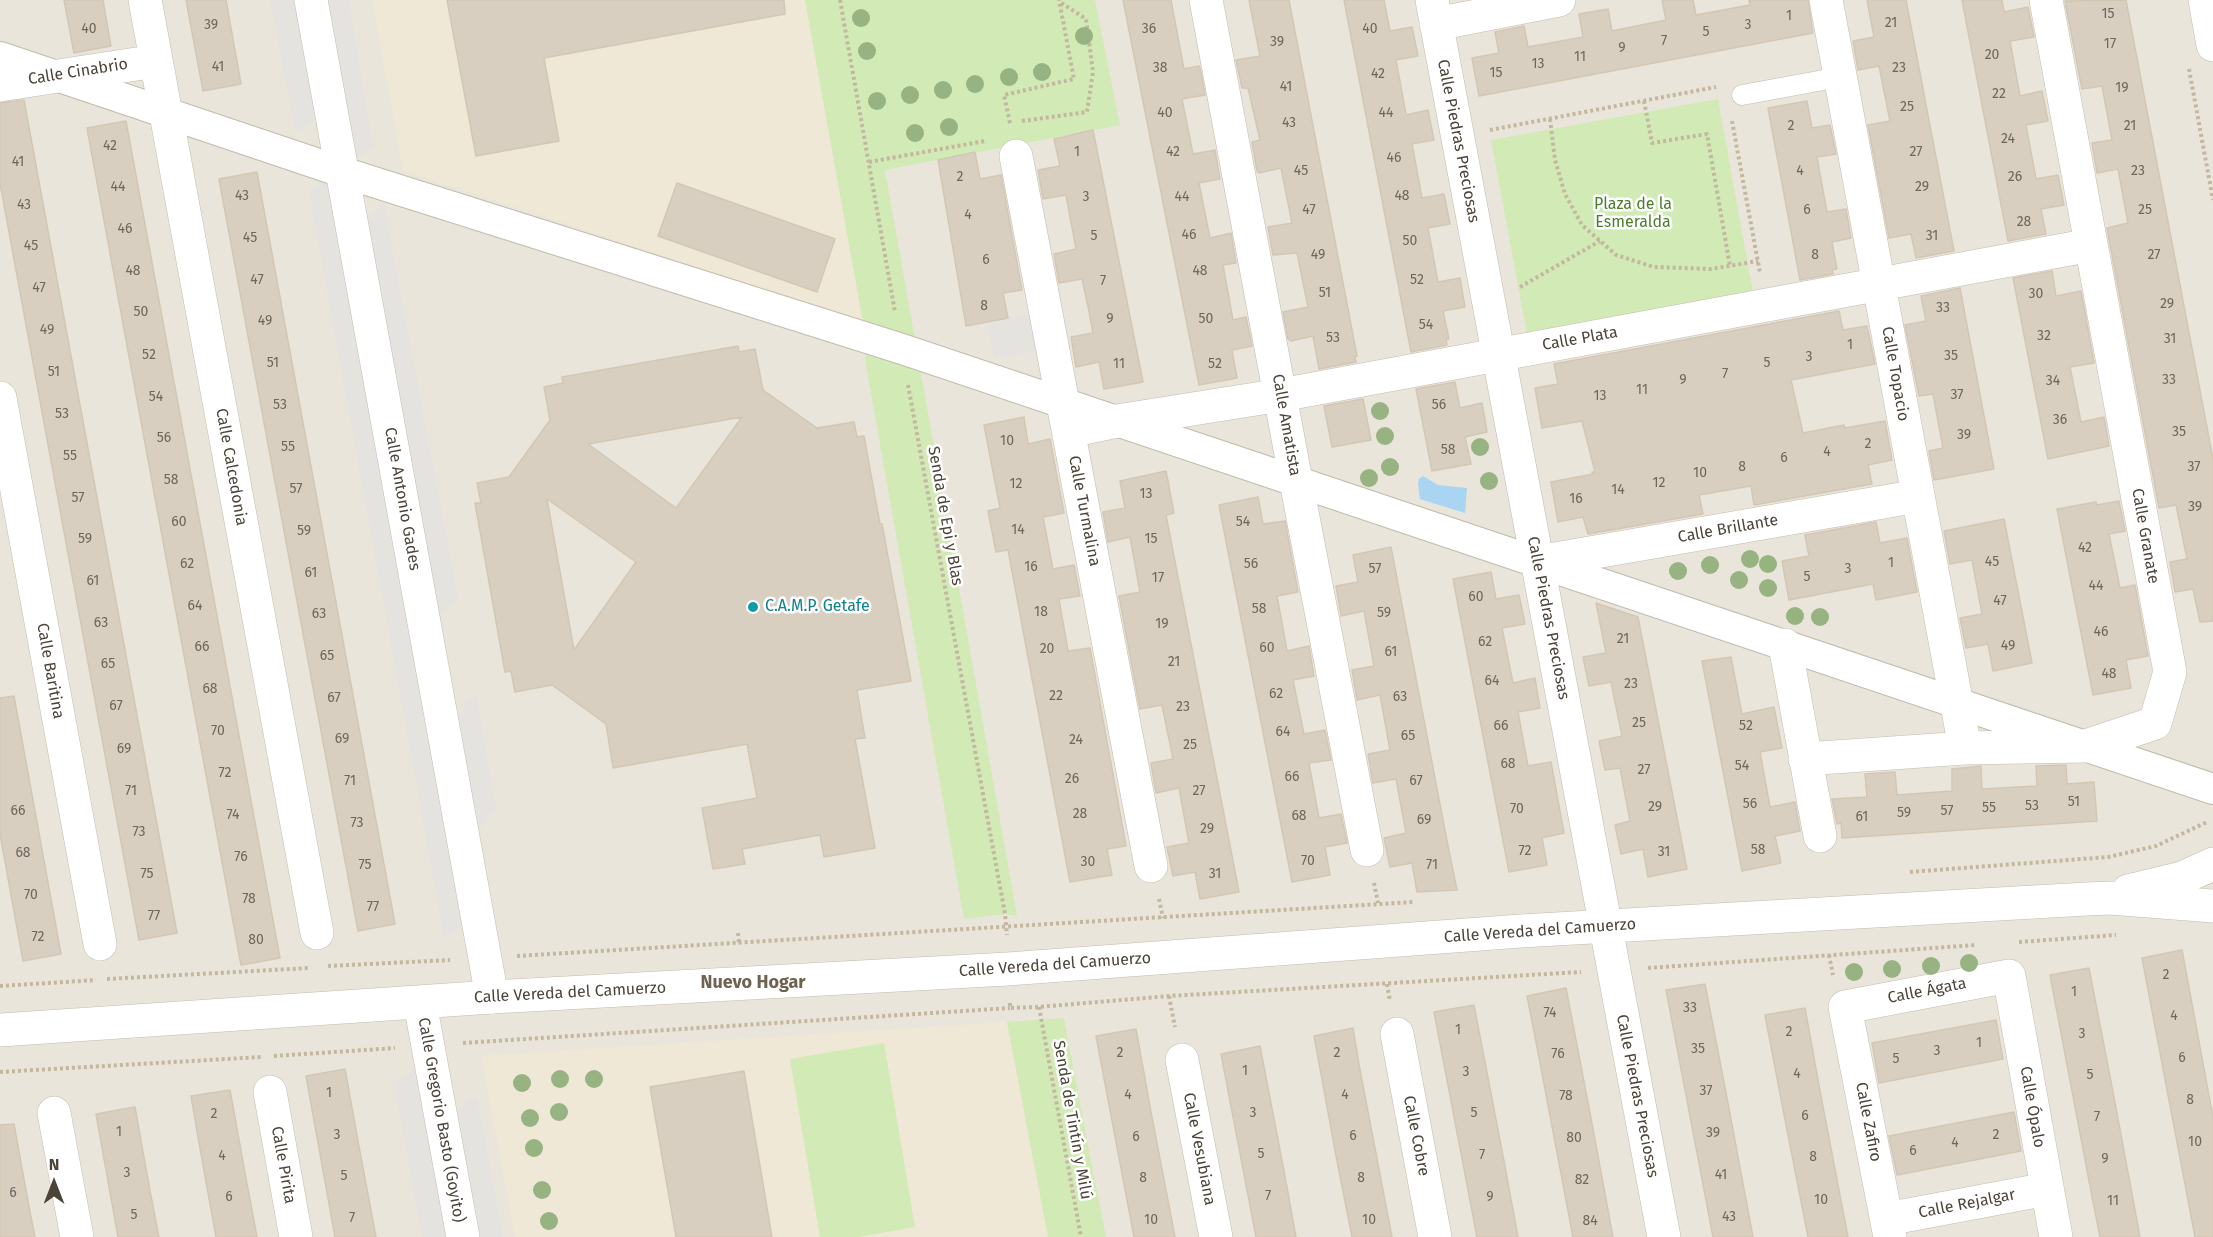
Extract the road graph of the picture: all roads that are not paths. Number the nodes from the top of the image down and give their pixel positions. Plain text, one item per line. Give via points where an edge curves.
1 (145, 0) edge
2 (311, 0) edge
3 (1206, 0) edge
4 (1558, 0) edge
5 (1826, 0) edge
6 (2046, 0) edge
7 (2205, 0) edge
8 (1434, 12) edge
9 (2201, 54) edge
10 (0, 57) edge
11 (156, 61) junction
12 (53, 75) junction
13 (1840, 77) junction
14 (0, 85) edge
15 (1733, 96) road end
16 (167, 113) junction
17 (1014, 146) road end
18 (342, 172) junction
19 (2091, 245) junction
20 (1879, 285) junction
21 (1497, 354) junction
22 (1281, 395) junction
23 (0, 398) edge
24 (1065, 416) junction
25 (1118, 421) junction
26 (1296, 481) junction
27 (1918, 496) junction
28 (1538, 562) junction
29 (1785, 645) junction
30 (1956, 702) junction
31 (2086, 746) junction
32 (1965, 748) junction
33 (1805, 759) junction
34 (2213, 789) edge
35 (1820, 836) dead end
36 (1367, 850) dead end
37 (2213, 864) edge
38 (1151, 866) dead end
39 (2110, 898) junction
40 (2213, 906) edge
41 (1605, 926) junction
42 (316, 933) dead end
43 (100, 944) dead end
44 (2009, 976) joint
45 (492, 997) junction
46 (420, 1003) junction
47 (1845, 1006) joint
48 (0, 1030) edge
49 (1397, 1034) dead end
50 (1182, 1060) dead end
51 (270, 1092) dead end
52 (54, 1113) dead end
53 (2047, 1189) junction
54 (1889, 1228) edge
55 (77, 1237) edge
56 (296, 1237) edge
57 (463, 1237) edge
58 (1216, 1237) edge
59 (1435, 1237) edge
60 (1664, 1237) edge
61 (2056, 1237) edge

1 - 11 street, Calle Calcedonia
2 - 18 street, Calle Antonio Gades
3 - 22 street, Calle Amatista
4 - 8 street
5 - 13 street, Calle Topacio
6 - 19 street, Calle Granate
7 - 9 street
8 - 21 street, Calle Piedras Preciosas
10 - 12 street
11 - 12 street, Calle Cinabrio
11 - 16 street, Calle Calcedonia
12 - 14 street, Calle Cinabrio
12 - 16 street
13 - 15 lane
13 - 20 street, Calle Topacio
16 - 18 street
16 - 42 street, Calle Calcedonia
17 - 24 street, Calle Turmalina
18 - 24 street via 902,349
18 - 45 street, Calle Antonio Gades
19 - 20 street, Calle Plata
19 - 31 street, Calle Granate via 2170,672 2155,723
20 - 21 street, Calle Plata
20 - 27 street, Calle Topacio
21 - 22 street, Calle Plata
21 - 28 street, Calle Piedras Preciosas
22 - 25 street, Calle Plata
22 - 26 street, Calle Amatista
23 - 43 street, Calle Baritina
24 - 25 street, Calle Plata
24 - 38 street, Calle Turmalina
25 - 26 street
26 - 28 street
26 - 36 street, Calle Amatista
27 - 28 street, Calle Brillante
27 - 30 street, Calle Topacio
28 - 29 street
28 - 41 street, Calle Piedras Preciosas
29 - 30 street
29 - 33 street
30 - 31 street
30 - 32 street, Calle Topacio
31 - 32 street, Calle Granate
31 - 34 street
32 - 33 street, Calle Granate
33 - 35 street
37 - 39 street, Calle Vereda del Camuerzo via 2182,878
39 - 40 street, Calle Vereda del Camuerzo
39 - 41 street, Calle Vereda del Camuerzo
41 - 45 street, Calle Vereda del Camuerzo via 1008,969
41 - 60 street, Calle Piedras Preciosas
44 - 47 street, Calle Ágata
44 - 53 street, Calle Ópalo
45 - 46 street, Calle Vereda del Camuerzo
46 - 48 street, Calle Vereda del Camuerzo
46 - 57 street, Calle Gregorio Basto (Goyito)
47 - 54 street, Calle Zafiro
49 - 59 street, Calle Cobre
50 - 58 street, Calle Vesubiana
51 - 56 street, Calle Pirita
52 - 55 street
53 - 54 street, Calle Rejalgar
53 - 61 street, Calle Ópalo

